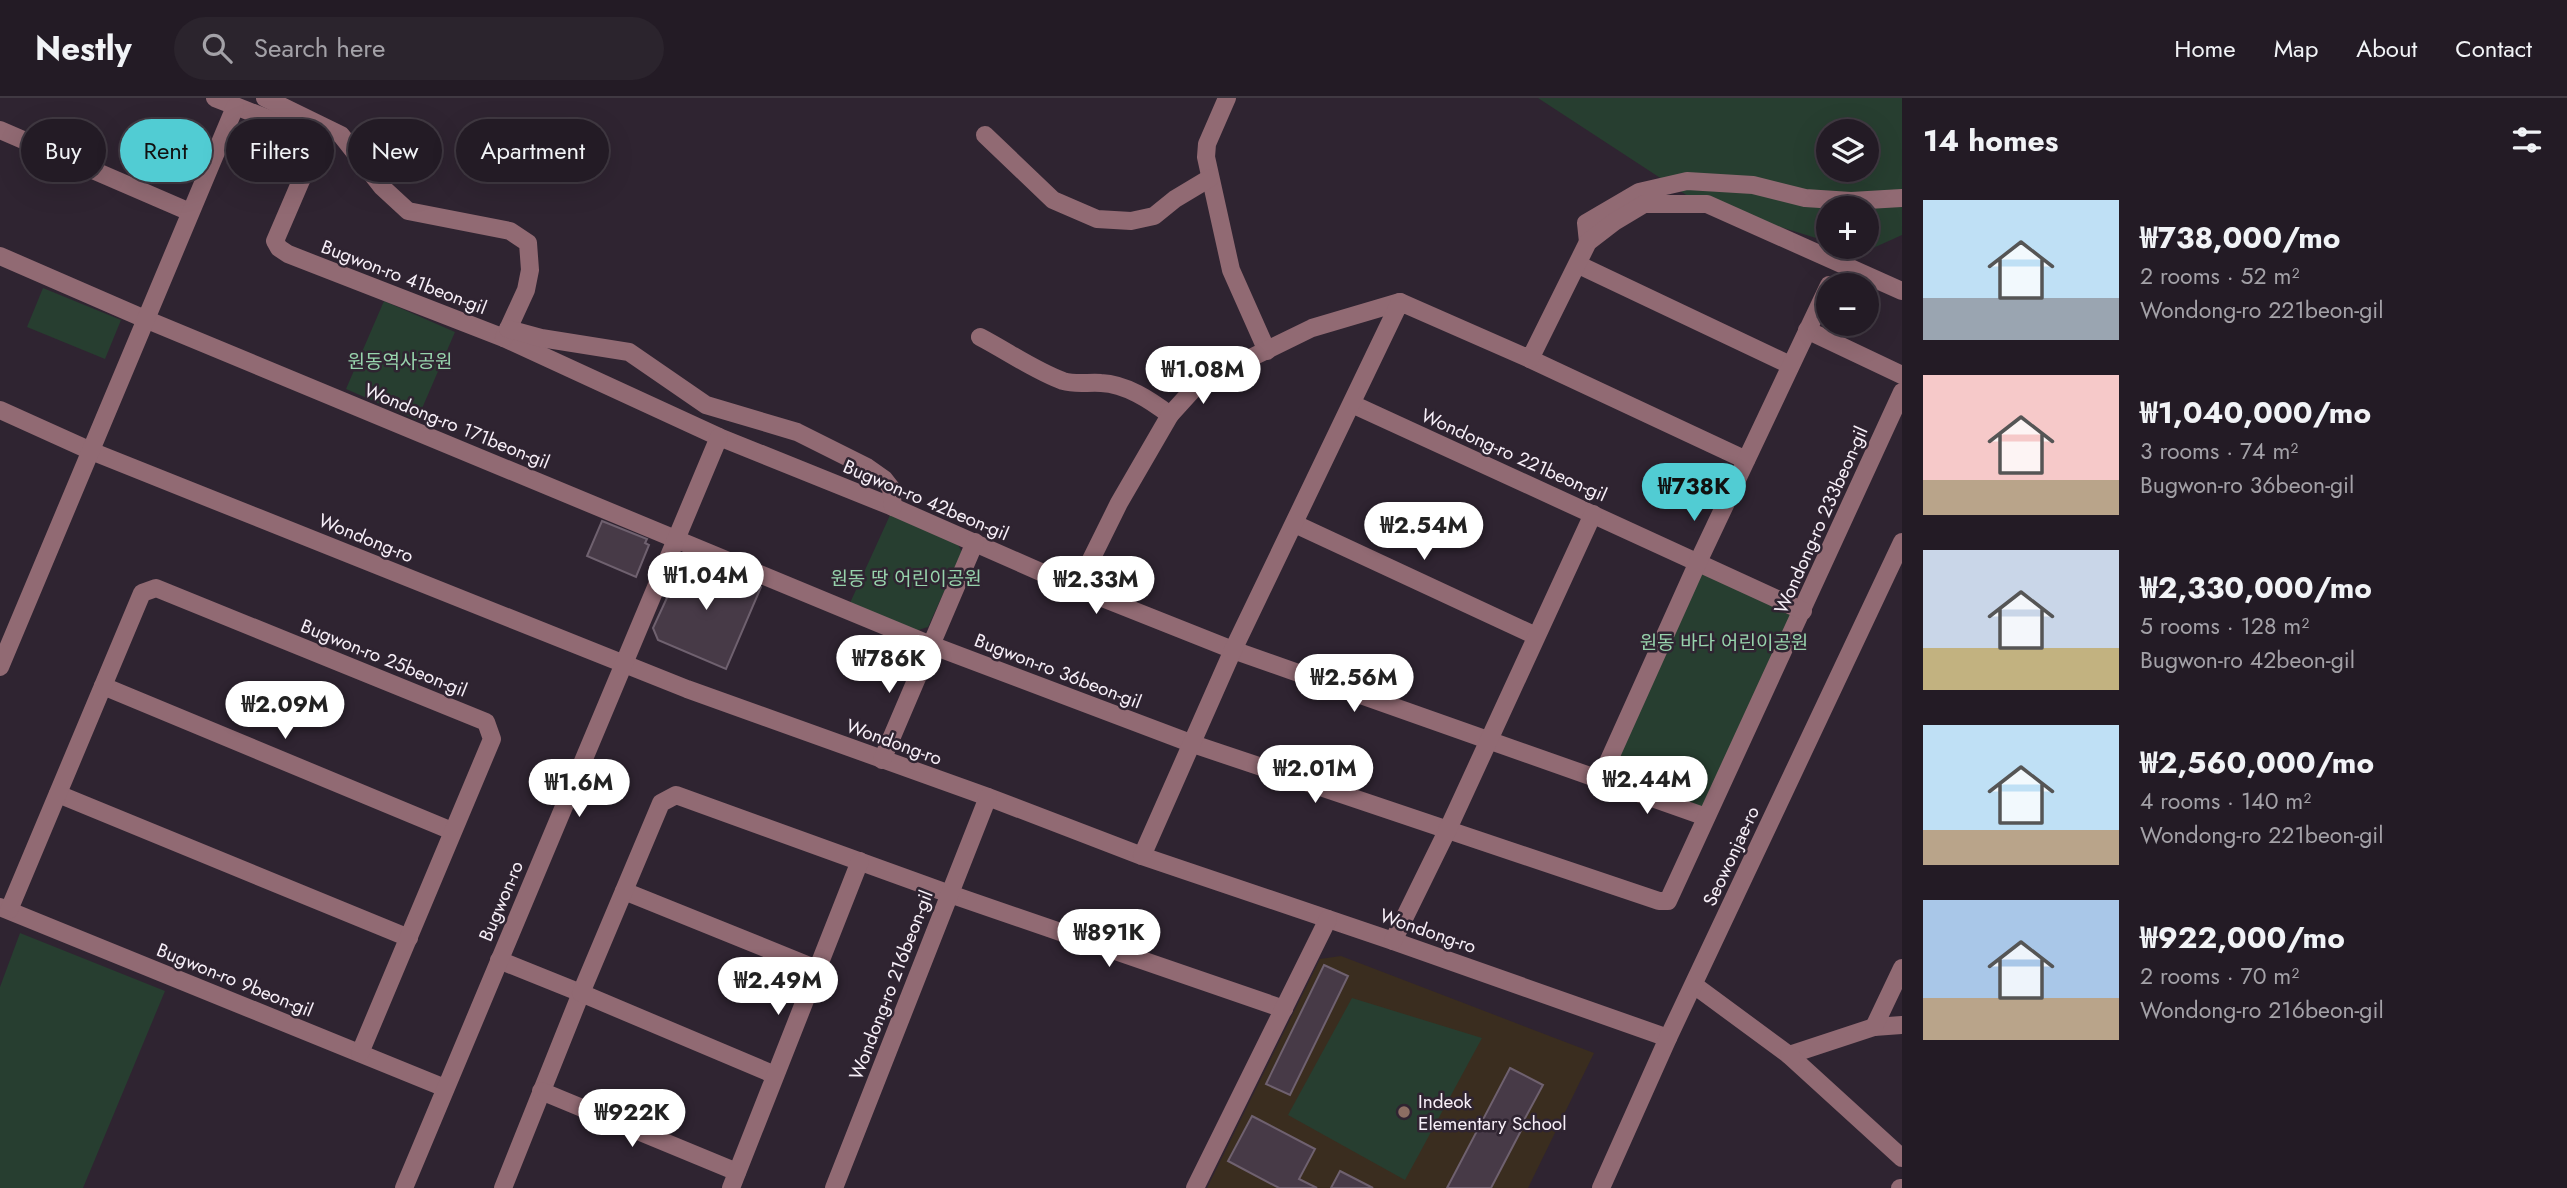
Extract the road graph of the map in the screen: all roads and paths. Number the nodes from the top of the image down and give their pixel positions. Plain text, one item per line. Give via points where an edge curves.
1 (215, 98) edge
2 (265, 98) edge
3 (1227, 98) edge
4 (235, 107) junction
5 (0, 130) edge
6 (985, 135) dead end
7 (1210, 178) junction
8 (1902, 198) edge
9 (190, 212) junction
10 (1588, 242) junction
11 (0, 256) edge
12 (1840, 263) junction
13 (1579, 265) junction
14 (1835, 273) edge
15 (1902, 291) edge
16 (1400, 302) junction
17 (1816, 312) edge
18 (145, 319) junction
19 (1807, 330) junction
20 (506, 333) junction
21 (981, 337) dead end
22 (1267, 351) junction
23 (1530, 359) junction
24 (1790, 365) junction
25 (1902, 375) edge
26 (1902, 391) edge
27 (1352, 404) junction
28 (0, 410) edge
29 (1170, 415) junction
30 (719, 437) junction
31 (91, 451) junction
32 (1746, 460) junction
33 (893, 507) junction
34 (1593, 514) junction
35 (1296, 524) junction
36 (676, 539) junction
37 (975, 542) junction
38 (1902, 542) edge
39 (1698, 562) junction
40 (156, 588) joint
41 (1077, 588) junction
42 (1803, 611) junction
43 (1536, 636) junction
44 (931, 645) junction
45 (1233, 650) junction
46 (624, 663) junction
47 (0, 667) edge
48 (103, 686) junction
49 (1488, 741) junction
50 (1193, 744) junction
51 (882, 760) junction
52 (1600, 780) junction
53 (58, 794) junction
54 (988, 797) junction
55 (1706, 817) junction
56 (1448, 829) junction
57 (452, 831) junction
58 (1142, 856) junction
59 (860, 860) junction
60 (624, 891) junction
61 (948, 893) junction
62 (4, 909) edge
63 (1328, 919) junction
64 (409, 938) junction
65 (1393, 941) junction
66 (499, 960) junction
67 (1902, 968) edge
68 (817, 969) junction
69 (1693, 985) junction
70 (582, 993) junction
71 (1284, 1009) junction
72 (1902, 1024) edge
73 (1874, 1027) junction
74 (1668, 1038) junction
75 (360, 1053) junction
76 (1789, 1055) junction
77 (775, 1075) junction
78 (445, 1088) junction
79 (541, 1091) junction
80 (1902, 1158) edge
81 (734, 1180) edge
82 (404, 1188) edge
83 (502, 1188) edge
84 (834, 1188) edge
85 (1195, 1188) edge
86 (1601, 1188) edge

1 - 4 street, Bugwon-ro 41beon-gil
2 - 20 street via 341,135 382,187 408,211 510,231 528,243 526,290
3 - 7 street via 1208,144
4 - 9 street
4 - 20 street, Bugwon-ro 41beon-gil via 313,139 315,148 275,241 279,248
5 - 9 street
6 - 7 street via 1053,200 1097,219 1131,221 1154,216
7 - 22 street via 1231,270
8 - 10 street via 1805,198 1753,185 1687,181 1639,192 1600,214 1587,223
9 - 18 street
10 - 12 street via 1644,205 1707,204
10 - 13 street
11 - 18 street, Wondong-ro 171beon-gil
12 - 14 street
12 - 15 street
13 - 23 street
13 - 24 street
16 - 22 street via 1312,328
16 - 23 street
16 - 27 street
17 - 19 street
18 - 31 street
18 - 36 street, Wondong-ro 171beon-gil
19 - 24 street
19 - 25 street
20 - 30 street, Bugwon-ro 41beon-gil
20 - 33 street via 629,352 706,405 797,432 867,467 891,488
21 - 29 street via 1059,379 1124,388
22 - 29 street via 1199,383
23 - 32 street
24 - 32 street
26 - 42 street, Wondong-ro 233beon-gil
27 - 34 street, Wondong-ro 221beon-gil
27 - 35 street
28 - 31 street, Wondong-ro
29 - 41 street
30 - 33 street, Bugwon-ro 42beon-gil
30 - 36 street, Bugwon-ro
31 - 46 street, Wondong-ro
31 - 47 street
32 - 39 street
33 - 37 street, Bugwon-ro 42beon-gil
34 - 39 street, Wondong-ro 221beon-gil
34 - 43 street
35 - 43 street
35 - 45 street
36 - 44 street, Bugwon-ro 36beon-gil
36 - 46 street, Bugwon-ro
37 - 41 street, Bugwon-ro 42beon-gil
37 - 44 street
38 - 69 street, Seowonjae-ro
39 - 42 street, Wondong-ro 221beon-gil
39 - 52 street
40 - 48 street, Bugwon-ro 9beon-gil via 142,593
40 - 57 street, Bugwon-ro 25beon-gil via 486,722 492,739
41 - 45 street, Bugwon-ro 42beon-gil
42 - 55 street, Wondong-ro 233beon-gil
43 - 49 street
44 - 50 street, Bugwon-ro 36beon-gil
44 - 51 street
45 - 49 street
45 - 50 street
46 - 51 street, Wondong-ro
46 - 66 street, Bugwon-ro
48 - 53 street, Bugwon-ro 9beon-gil
48 - 57 street
49 - 52 street
49 - 56 street
50 - 56 street
50 - 58 street
51 - 54 street, Wondong-ro
52 - 55 street
53 - 62 street, Bugwon-ro 9beon-gil
53 - 64 street
54 - 58 street, Wondong-ro
54 - 61 street, Wondong-ro 216beon-gil
55 - 56 street, Wondong-ro 233beon-gil via 1668,901
56 - 65 street
57 - 64 street, Bugwon-ro 25beon-gil
58 - 63 street, Wondong-ro
59 - 60 street, Wondong-ro 216beon-gil via 676,795 661,803
59 - 61 street, Wondong-ro 216beon-gil
59 - 68 street
60 - 68 street
60 - 70 street, Wondong-ro 216beon-gil
61 - 71 street
61 - 84 street, Wondong-ro 216beon-gil
62 - 75 street, Bugwon-ro 9beon-gil
63 - 65 street, Wondong-ro
63 - 71 street
64 - 75 street, Bugwon-ro 25beon-gil
65 - 74 street, Wondong-ro
66 - 70 street
66 - 78 street, Bugwon-ro
67 - 73 street
68 - 77 street
69 - 74 street, Seowonjae-ro
69 - 76 street
70 - 77 street
70 - 79 street, Wondong-ro 216beon-gil
71 - 85 street
72 - 73 street
73 - 76 street
74 - 86 street, Seowonjae-ro
75 - 78 street, Bugwon-ro 9beon-gil
76 - 80 street
77 - 81 street
78 - 82 street, Bugwon-ro
79 - 81 street
79 - 83 street, Wondong-ro 216beon-gil

